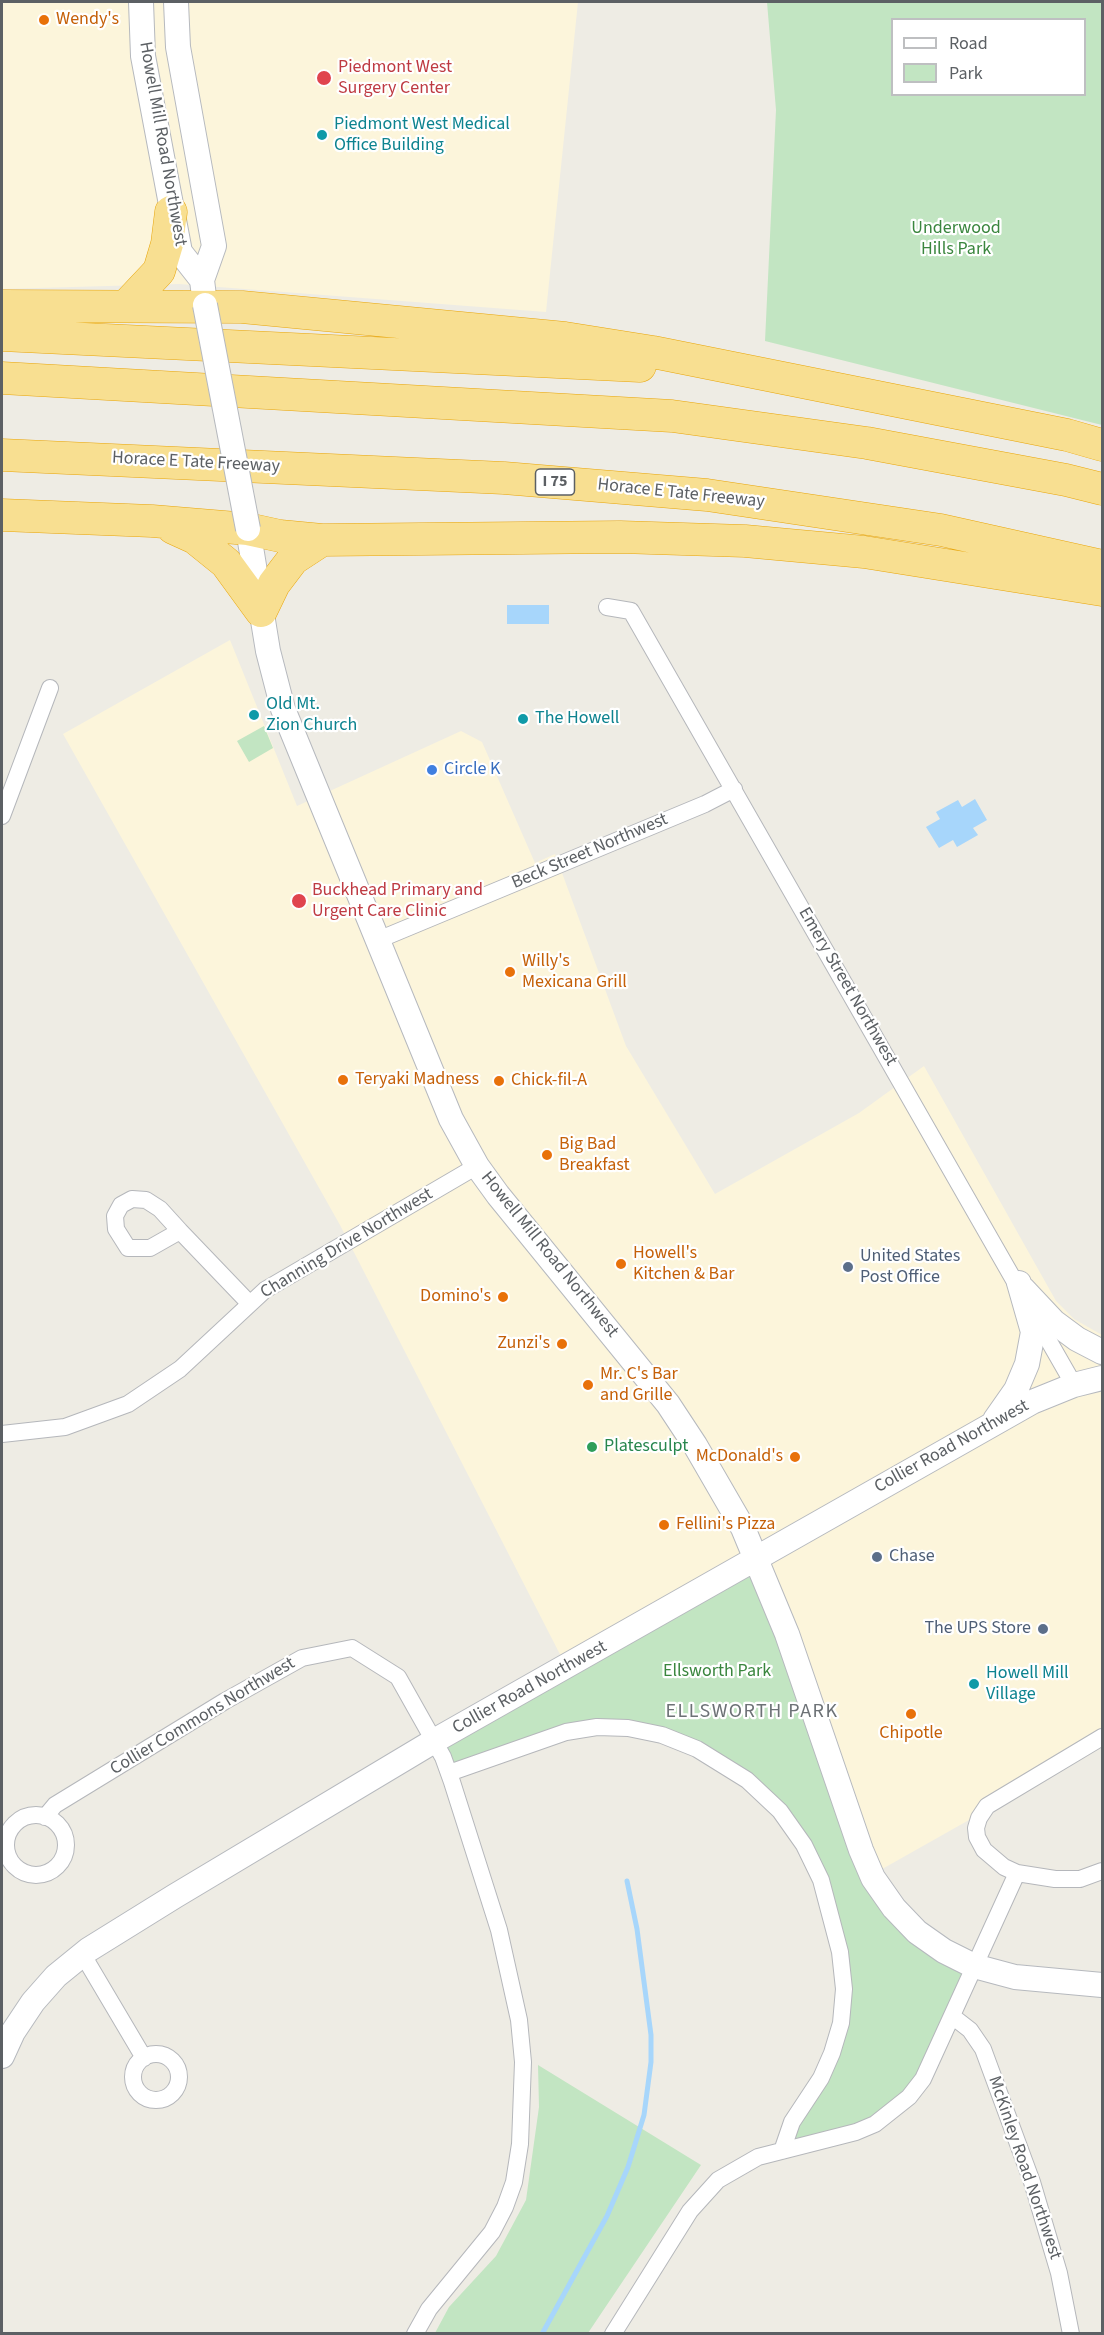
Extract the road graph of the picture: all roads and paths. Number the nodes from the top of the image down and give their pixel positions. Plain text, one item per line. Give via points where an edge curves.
1 (141, 2) edge
2 (176, 2) edge
3 (171, 212) junction
4 (203, 293) junction
5 (127, 305) junction
6 (2, 306) edge
7 (2, 335) edge
8 (758, 375) junction
9 (2, 378) edge
10 (1102, 445) edge
11 (2, 455) edge
12 (1102, 489) edge
13 (2, 515) edge
14 (152, 521) junction
15 (248, 529) junction
16 (322, 540) junction
17 (1102, 566) edge
18 (1102, 590) edge
19 (608, 607) dead end
20 (261, 611) junction
21 (50, 688) dead end
22 (734, 789) junction
23 (2, 816) edge
24 (378, 940) junction
25 (477, 1166) junction
26 (180, 1231) dead end
27 (1018, 1283) junction
28 (249, 1304) junction
29 (1102, 1352) edge
30 (1102, 1378) edge
31 (1074, 1385) junction
32 (992, 1425) junction
33 (2, 1434) edge
34 (756, 1558) junction
35 (1102, 1737) edge
36 (435, 1741) junction
37 (449, 1773) junction
38 (45, 1816) dead end
39 (1102, 1871) edge
40 (1017, 1873) junction
41 (83, 1955) junction
42 (974, 1966) junction
43 (1102, 1984) edge
44 (952, 2016) junction
45 (2, 2056) edge
46 (144, 2058) dead end
47 (782, 2151) junction
48 (415, 2334) edge
49 (613, 2334) edge
50 (1071, 2334) edge

1 - 3 main road, Howell Mill Road Northwest via 142,56
2 - 4 main road, Howell Mill Road Northwest via 178,47 214,246
3 - 4 main road, Howell Mill Road Northwest via 180,252
3 - 5 highway via 159,271
4 - 5 highway
4 - 8 highway via 364,317 565,338
4 - 15 main road, Howell Mill Road Northwest, bridge
5 - 6 highway
7 - 8 highway
8 - 10 highway
9 - 12 highway via 672,416 867,443
11 - 17 highway, Horace E Tate Freeway / I 75 via 504,478 706,495 941,530
13 - 14 highway
14 - 15 highway
14 - 20 highway via 179,530 210,549 238,577
15 - 16 highway
15 - 20 main road, Howell Mill Road Northwest
16 - 18 highway via 620,537 745,541 864,552
16 - 20 highway via 293,559
19 - 22 street, Emery Street Northwest via 631,611
20 - 24 main road, Howell Mill Road Northwest via 283,709
21 - 23 street
22 - 24 street, Beck Street Northwest
22 - 27 street, Emery Street Northwest
24 - 25 main road, Howell Mill Road Northwest via 451,1119
25 - 28 street, Channing Drive Northwest via 290,1274
25 - 34 main road, Howell Mill Road Northwest via 668,1404 711,1472
26 - 28 street
27 - 29 main road via 1054,1322 1077,1340
27 - 31 street, Emery Street Northwest
27 - 32 main road via 1033,1332 1016,1390
28 - 33 street, Channing Drive Northwest via 180,1369 128,1404 65,1427
30 - 31 main road, Collier Road Northwest
31 - 32 main road, Collier Road Northwest via 1032,1402
32 - 34 main road, Collier Road Northwest
34 - 36 main road, Collier Road Northwest
34 - 42 main road, Howell Mill Road Northwest via 787,1634 873,1878 917,1932 944,1952
35 - 40 street via 1003,1795 987,1806 979,1818 977,1838 984,1851
36 - 37 street, Collier Commons Northwest
36 - 38 street, Collier Commons Northwest via 398,1677 352,1648 302,1658 55,1805
36 - 41 main road, Collier Road Northwest
37 - 47 street via 566,1732 628,1728 662,1734 697,1749 747,1780 780,1811 804,1845 821,1880 840,1952 844,1989 841,2023 832,2053 792,2122
37 - 48 street, Collier Commons Northwest via 499,1930 519,2020 524,2100 515,2172 505,2207 492,2232 429,2309
39 - 40 street via 1080,1879
40 - 42 street
41 - 45 main road, Collier Road Northwest via 56,1976 33,2002
41 - 46 street
42 - 43 main road, Howell Mill Road Northwest via 1015,1977
42 - 44 street
44 - 47 street via 923,2079 895,2111 856,2132
44 - 50 street, McKinley Road Northwest via 970,2030 983,2049 1032,2182 1059,2273
47 - 49 street via 738,2167 702,2196

